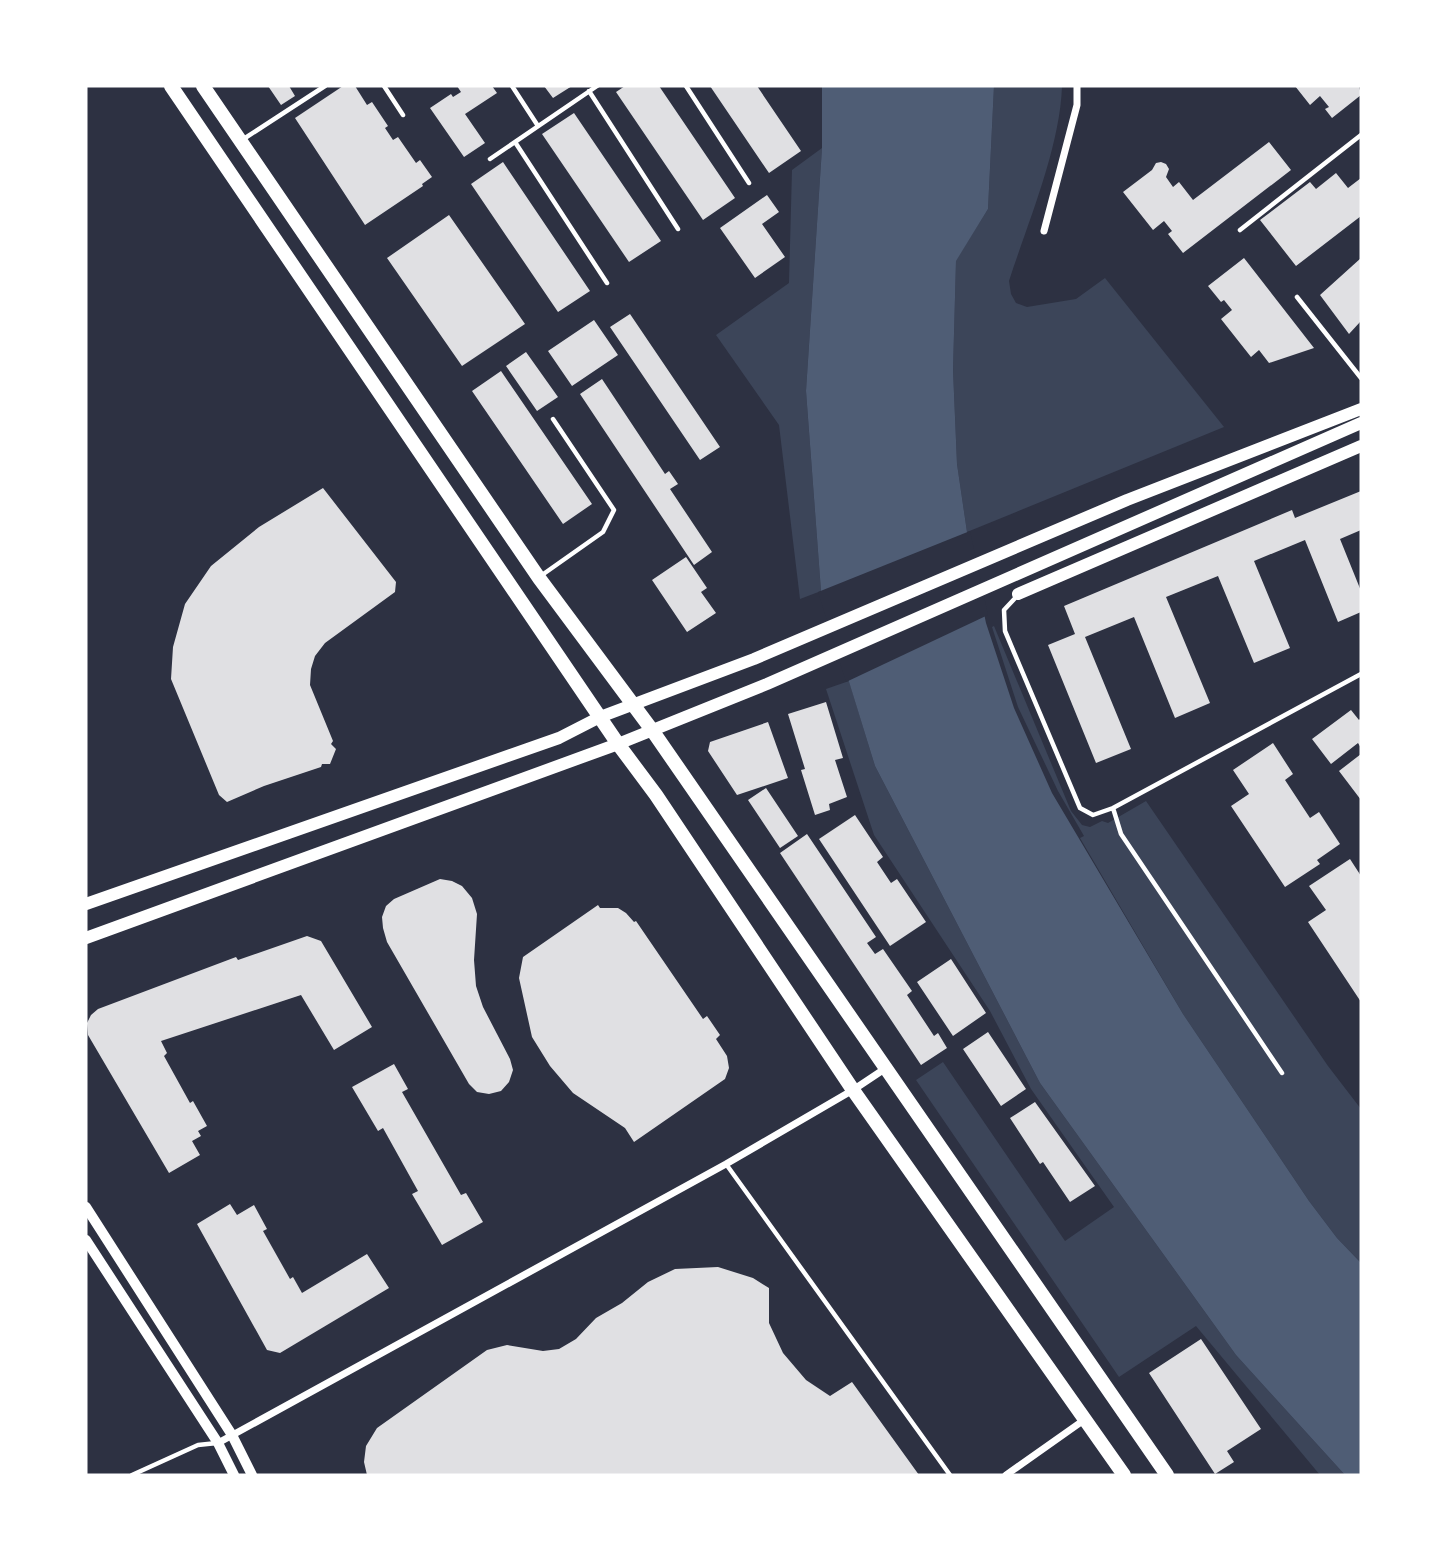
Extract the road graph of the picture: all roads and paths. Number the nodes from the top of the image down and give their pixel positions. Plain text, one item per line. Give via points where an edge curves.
1 (171, 86) edge
2 (203, 86) edge
3 (325, 86) edge
4 (384, 86) edge
5 (512, 86) edge
6 (597, 86) edge
7 (686, 86) edge
8 (1077, 86) edge
9 (589, 91) junction
10 (403, 115) dead end
11 (538, 126) junction
12 (1361, 135) edge
13 (241, 140) junction
14 (514, 142) junction
15 (490, 159) dead end
16 (749, 183) dead end
17 (678, 229) dead end
18 (1240, 229) dead end
19 (1044, 231) dead end
20 (607, 282) dead end
21 (1297, 297) dead end
22 (1361, 378) edge
23 (1361, 409) edge
24 (553, 419) dead end
25 (1361, 423) edge
26 (1361, 446) edge
27 (539, 578) junction
28 (1018, 594) joint
29 (1361, 674) edge
30 (633, 704) junction
31 (600, 717) junction
32 (652, 730) junction
33 (618, 744) junction
34 (1113, 808) junction
35 (86, 904) edge
36 (86, 938) edge
37 (886, 1068) junction
38 (1282, 1073) dead end
39 (853, 1090) junction
40 (726, 1164) junction
41 (86, 1207) edge
42 (86, 1240) edge
43 (1084, 1420) junction
44 (232, 1435) junction
45 (218, 1443) junction
46 (132, 1475) edge
47 (234, 1475) edge
48 (252, 1475) edge
49 (950, 1475) edge
50 (1006, 1475) edge
51 (1124, 1475) edge
52 (1167, 1475) edge

1 - 31 main road
2 - 13 main road
3 - 13 lane
4 - 10 lane
5 - 11 lane
6 - 9 lane
7 - 16 lane
8 - 19 street via 1077,105
9 - 11 lane
9 - 17 lane
11 - 14 lane
12 - 18 lane
13 - 27 main road
14 - 15 lane
14 - 20 lane
21 - 22 lane
23 - 30 main road via 1127,500 754,659
24 - 27 lane via 614,510 603,532
25 - 32 main road
26 - 28 main road
27 - 30 main road
28 - 34 lane via 1004,610 1005,631 1080,808 1093,815
29 - 34 lane
30 - 31 main road
30 - 32 main road
31 - 33 main road
31 - 35 main road via 559,738
32 - 33 main road
32 - 37 main road
33 - 36 main road
33 - 39 main road
34 - 38 lane via 1121,834
37 - 39 street
37 - 52 main road
39 - 40 street
39 - 43 main road
40 - 44 street
40 - 49 lane
41 - 44 street
42 - 45 street
43 - 50 street
43 - 51 main road
44 - 45 street
44 - 48 street
45 - 46 lane via 198,1445
45 - 47 street

